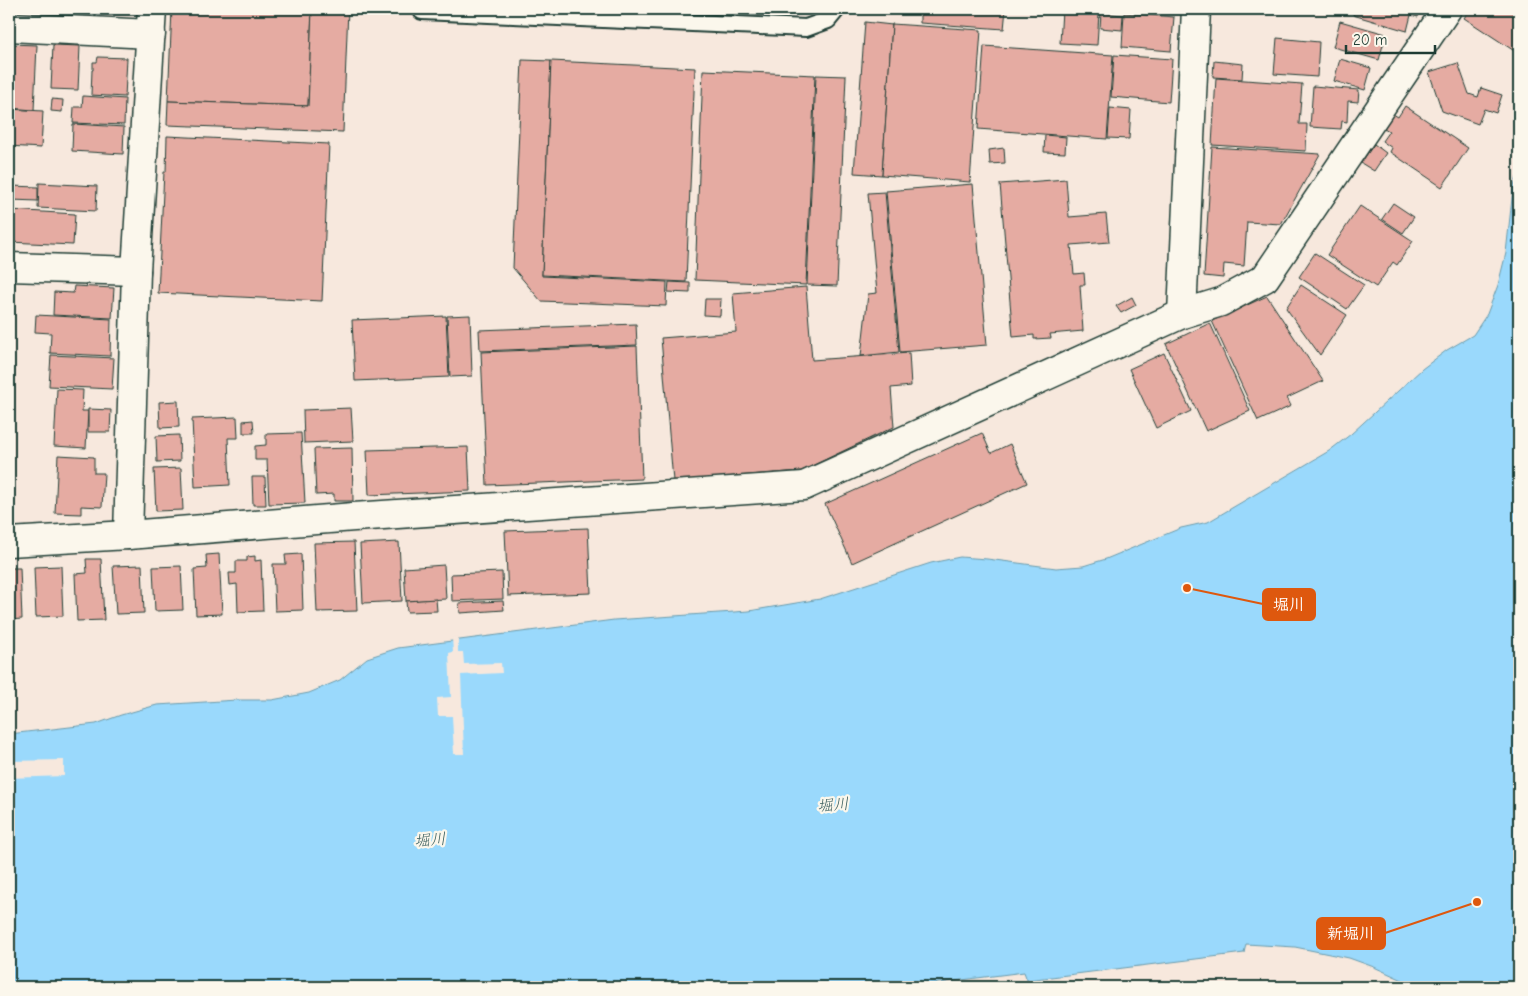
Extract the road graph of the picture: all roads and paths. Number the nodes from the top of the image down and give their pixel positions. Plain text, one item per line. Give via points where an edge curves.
1 (837, 9) edge
2 (1196, 9) edge
3 (1446, 9) edge
4 (422, 11) dead end
5 (152, 21) edge
6 (9, 27) edge
7 (9, 267) edge
8 (136, 271) junction
9 (1182, 314) junction
10 (128, 535) junction
11 (9, 542) edge

1 - 4 lane via 828,20 806,28
2 - 9 street
3 - 9 street via 1265,278 1221,302
5 - 6 street
5 - 8 street
7 - 8 street
8 - 10 street
9 - 10 street via 804,486 354,516
10 - 11 street

